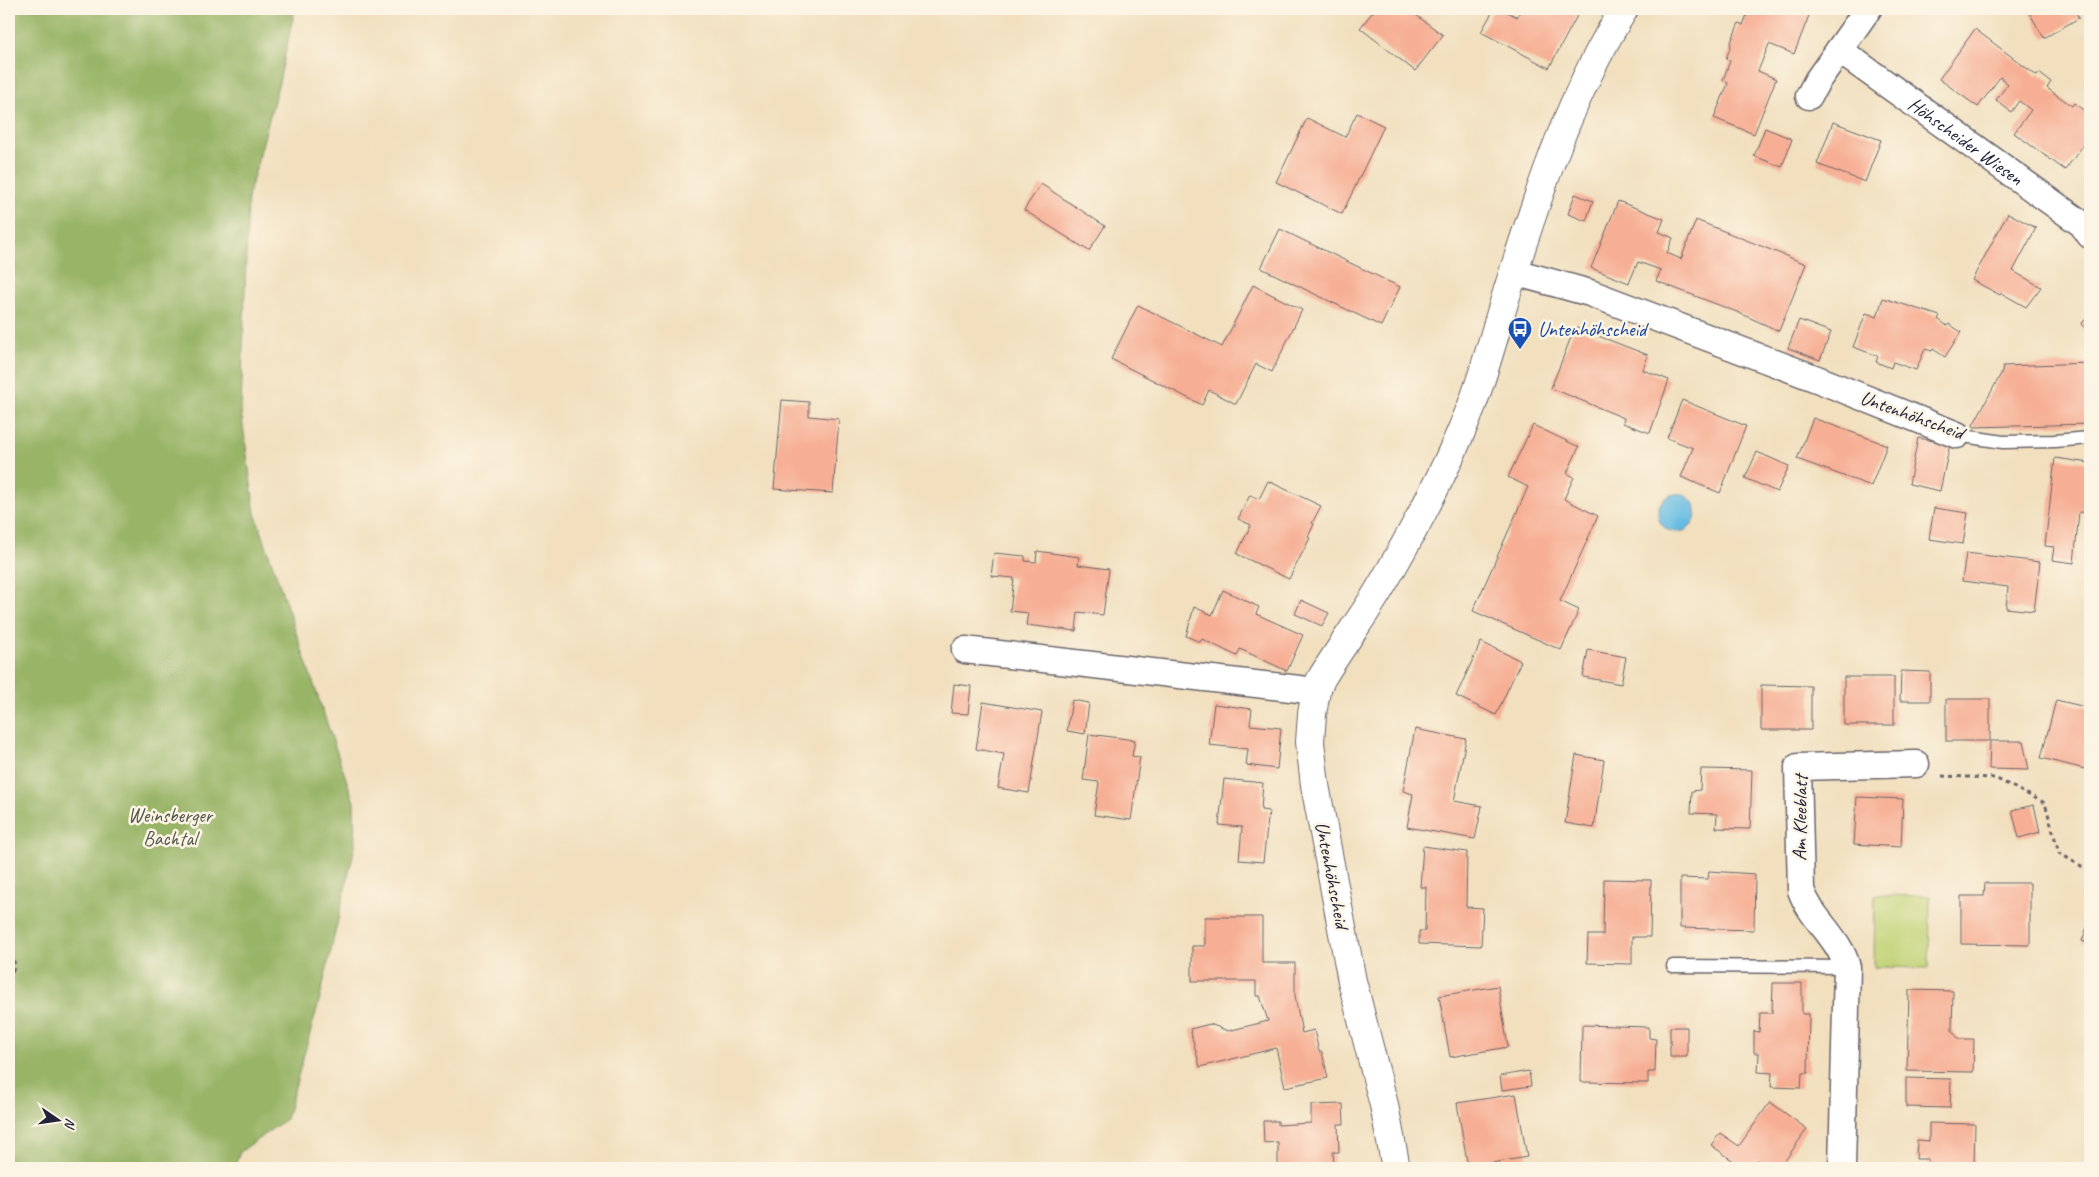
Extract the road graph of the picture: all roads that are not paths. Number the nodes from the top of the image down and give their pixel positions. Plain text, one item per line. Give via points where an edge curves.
1 (1624, 9) edge
2 (1868, 9) edge
3 (1839, 50) junction
4 (1809, 96) dead end
5 (2090, 235) edge
6 (1514, 272) junction
7 (1957, 435) joint
8 (2090, 438) edge
9 (965, 650) dead end
10 (1316, 691) junction
11 (1916, 764) road end
12 (1673, 966) dead end
13 (1847, 967) junction
14 (1396, 1168) edge
15 (1842, 1168) edge

1 - 6 street, Untenhöhscheid via 1570,113
2 - 3 street
3 - 4 street
3 - 5 street, Höhscheider Wiesen via 2082,224
6 - 7 street, Untenhöhscheid via 1590,293
6 - 10 street, Untenhöhscheid via 1472,404 1448,461 1419,520
7 - 8 lane, Untenhöhscheid via 2003,442
9 - 10 street
10 - 14 street, Untenhöhscheid via 1310,742 1315,785 1352,981 1384,1105
11 - 13 street, Am Kleeblatt via 1798,766 1801,890 1841,950
12 - 13 lane
13 - 15 street, Am Kleeblatt

